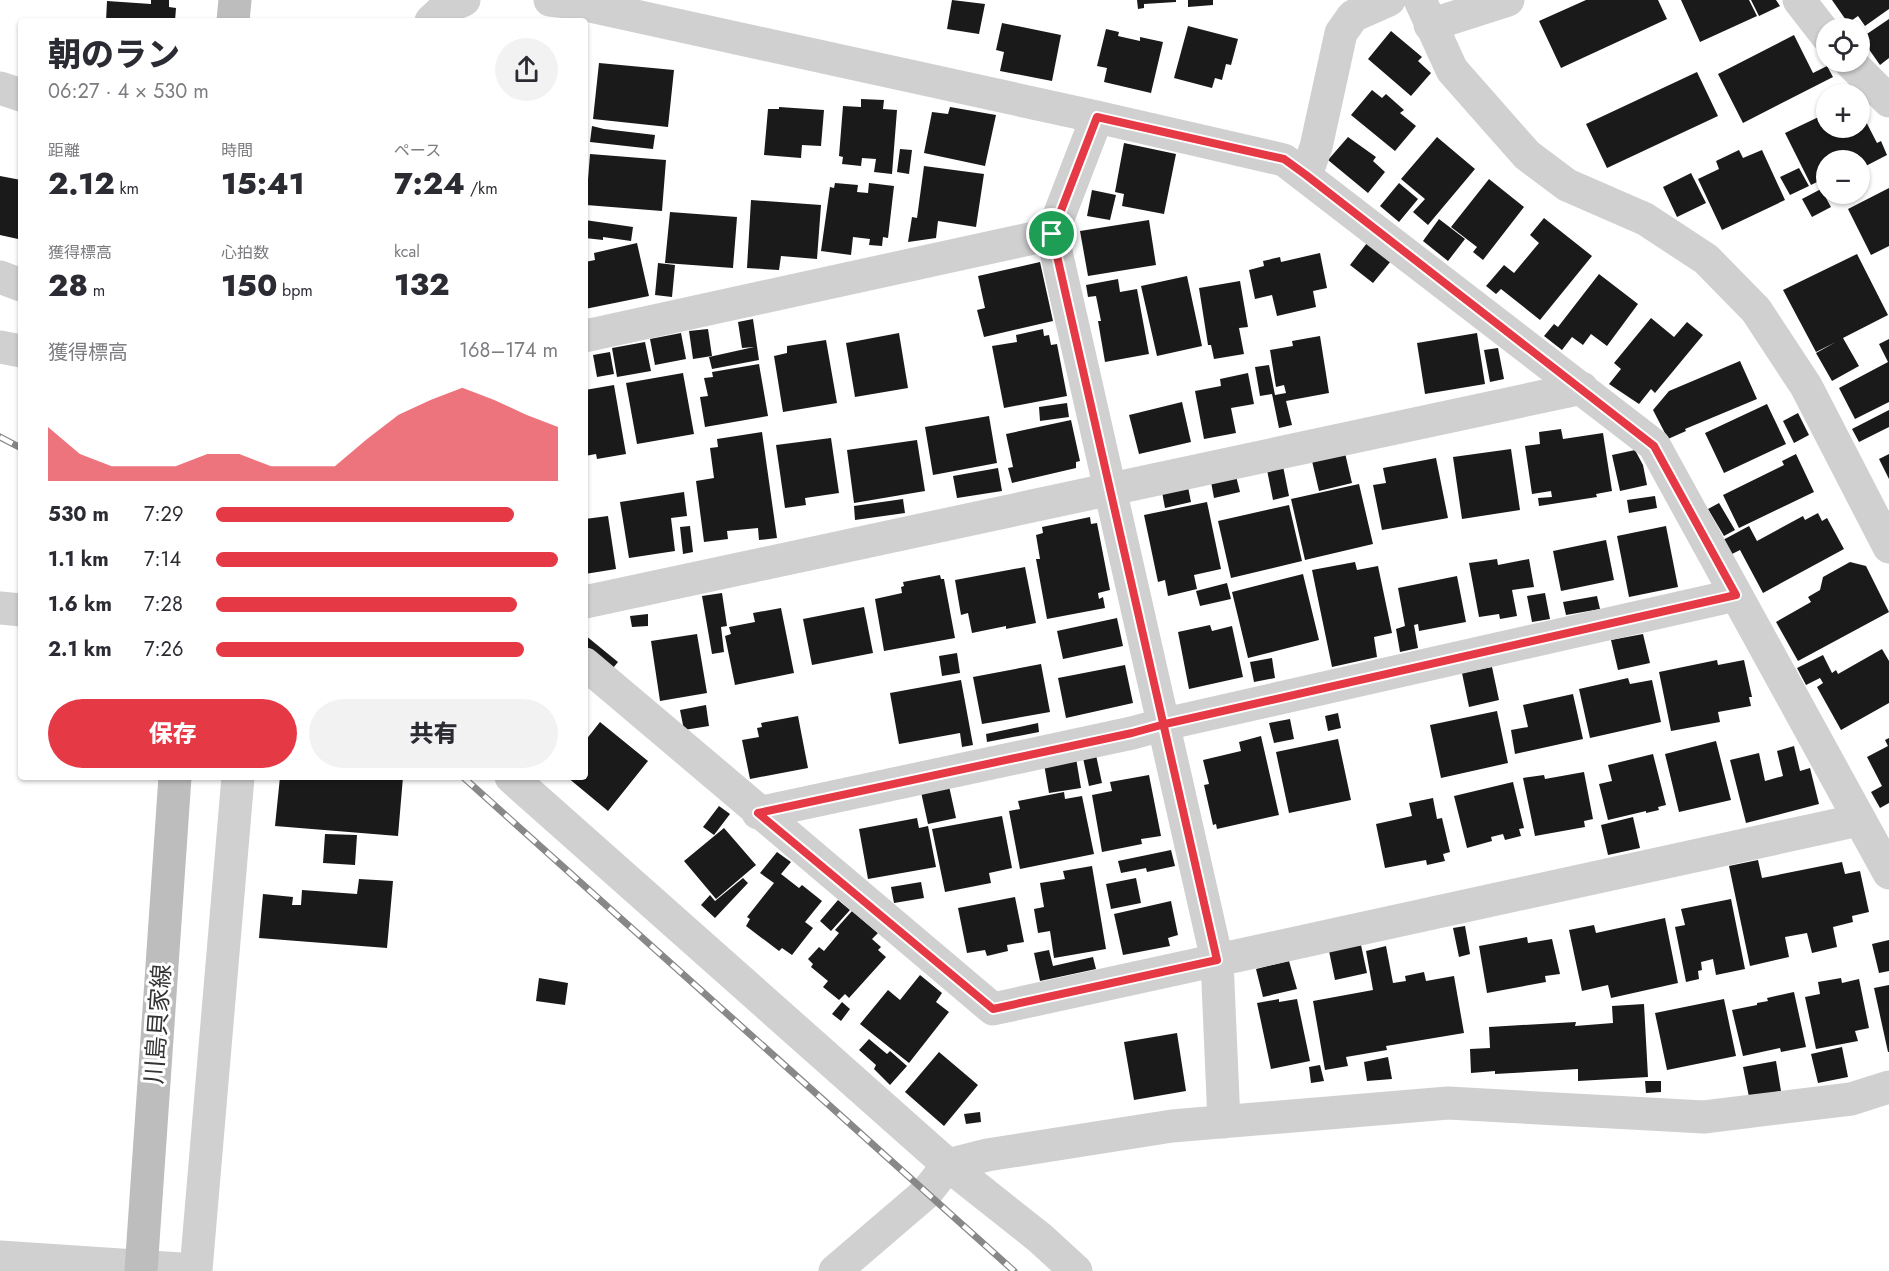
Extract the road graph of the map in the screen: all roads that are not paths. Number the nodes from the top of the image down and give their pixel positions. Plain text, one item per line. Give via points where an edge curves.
1 (235, 0) edge
2 (464, 0) edge
3 (1389, 0) edge
4 (1508, 0) edge
5 (1799, 0) edge
6 (569, 6) edge
7 (1425, 12) edge
8 (233, 18) edge
9 (434, 18) edge
10 (1816, 22) edge
11 (1861, 72) edge
12 (0, 88) edge
13 (18, 93) edge
14 (1889, 101) edge
15 (1097, 117) junction
16 (1306, 175) junction
17 (1052, 234) junction
18 (0, 277) edge
19 (0, 286) edge
20 (18, 286) edge
21 (18, 287) edge
22 (588, 335) edge
23 (0, 347) edge
24 (18, 350) edge
25 (1582, 388) junction
26 (1110, 489) junction
27 (1889, 547) edge
28 (1736, 595) junction
29 (588, 601) edge
30 (0, 608) edge
31 (18, 610) edge
32 (588, 667) edge
33 (1165, 724) junction
34 (176, 780) edge
35 (238, 780) edge
36 (514, 780) edge
37 (758, 813) junction
38 (1859, 820) junction
39 (1889, 873) edge
40 (1217, 960) junction
41 (1889, 1087) edge
42 (1224, 1122) junction
43 (948, 1165) junction
44 (0, 1257) edge
45 (196, 1270) edge
46 (141, 1271) edge
47 (835, 1271) edge
48 (1076, 1271) edge

1 - 8 main road
2 - 9 street
3 - 16 street via 1353,16 1341,33 1316,147
4 - 7 street
5 - 10 street
6 - 15 street
7 - 27 street via 1452,70 1527,155 1567,185 1645,219 1706,259 1756,310 1806,386
11 - 14 street
12 - 13 street
15 - 16 street via 1284,159
15 - 17 street
16 - 25 street
17 - 22 street
17 - 26 street
18 - 20 street
19 - 21 street
23 - 24 street
25 - 26 street
25 - 28 street via 1654,446
26 - 29 street
26 - 33 street
28 - 33 street
28 - 38 street
30 - 31 street
32 - 37 street
33 - 37 street
33 - 40 street
34 - 46 main road, 川島貝家線, bridge
35 - 45 street
36 - 43 street
37 - 40 street via 993,1009
38 - 39 street
38 - 40 street
40 - 42 street
41 - 42 street via 1851,1099 1704,1117 1448,1103
42 - 43 street via 1172,1126 987,1155
43 - 47 street via 926,1193
43 - 48 street
44 - 45 street

